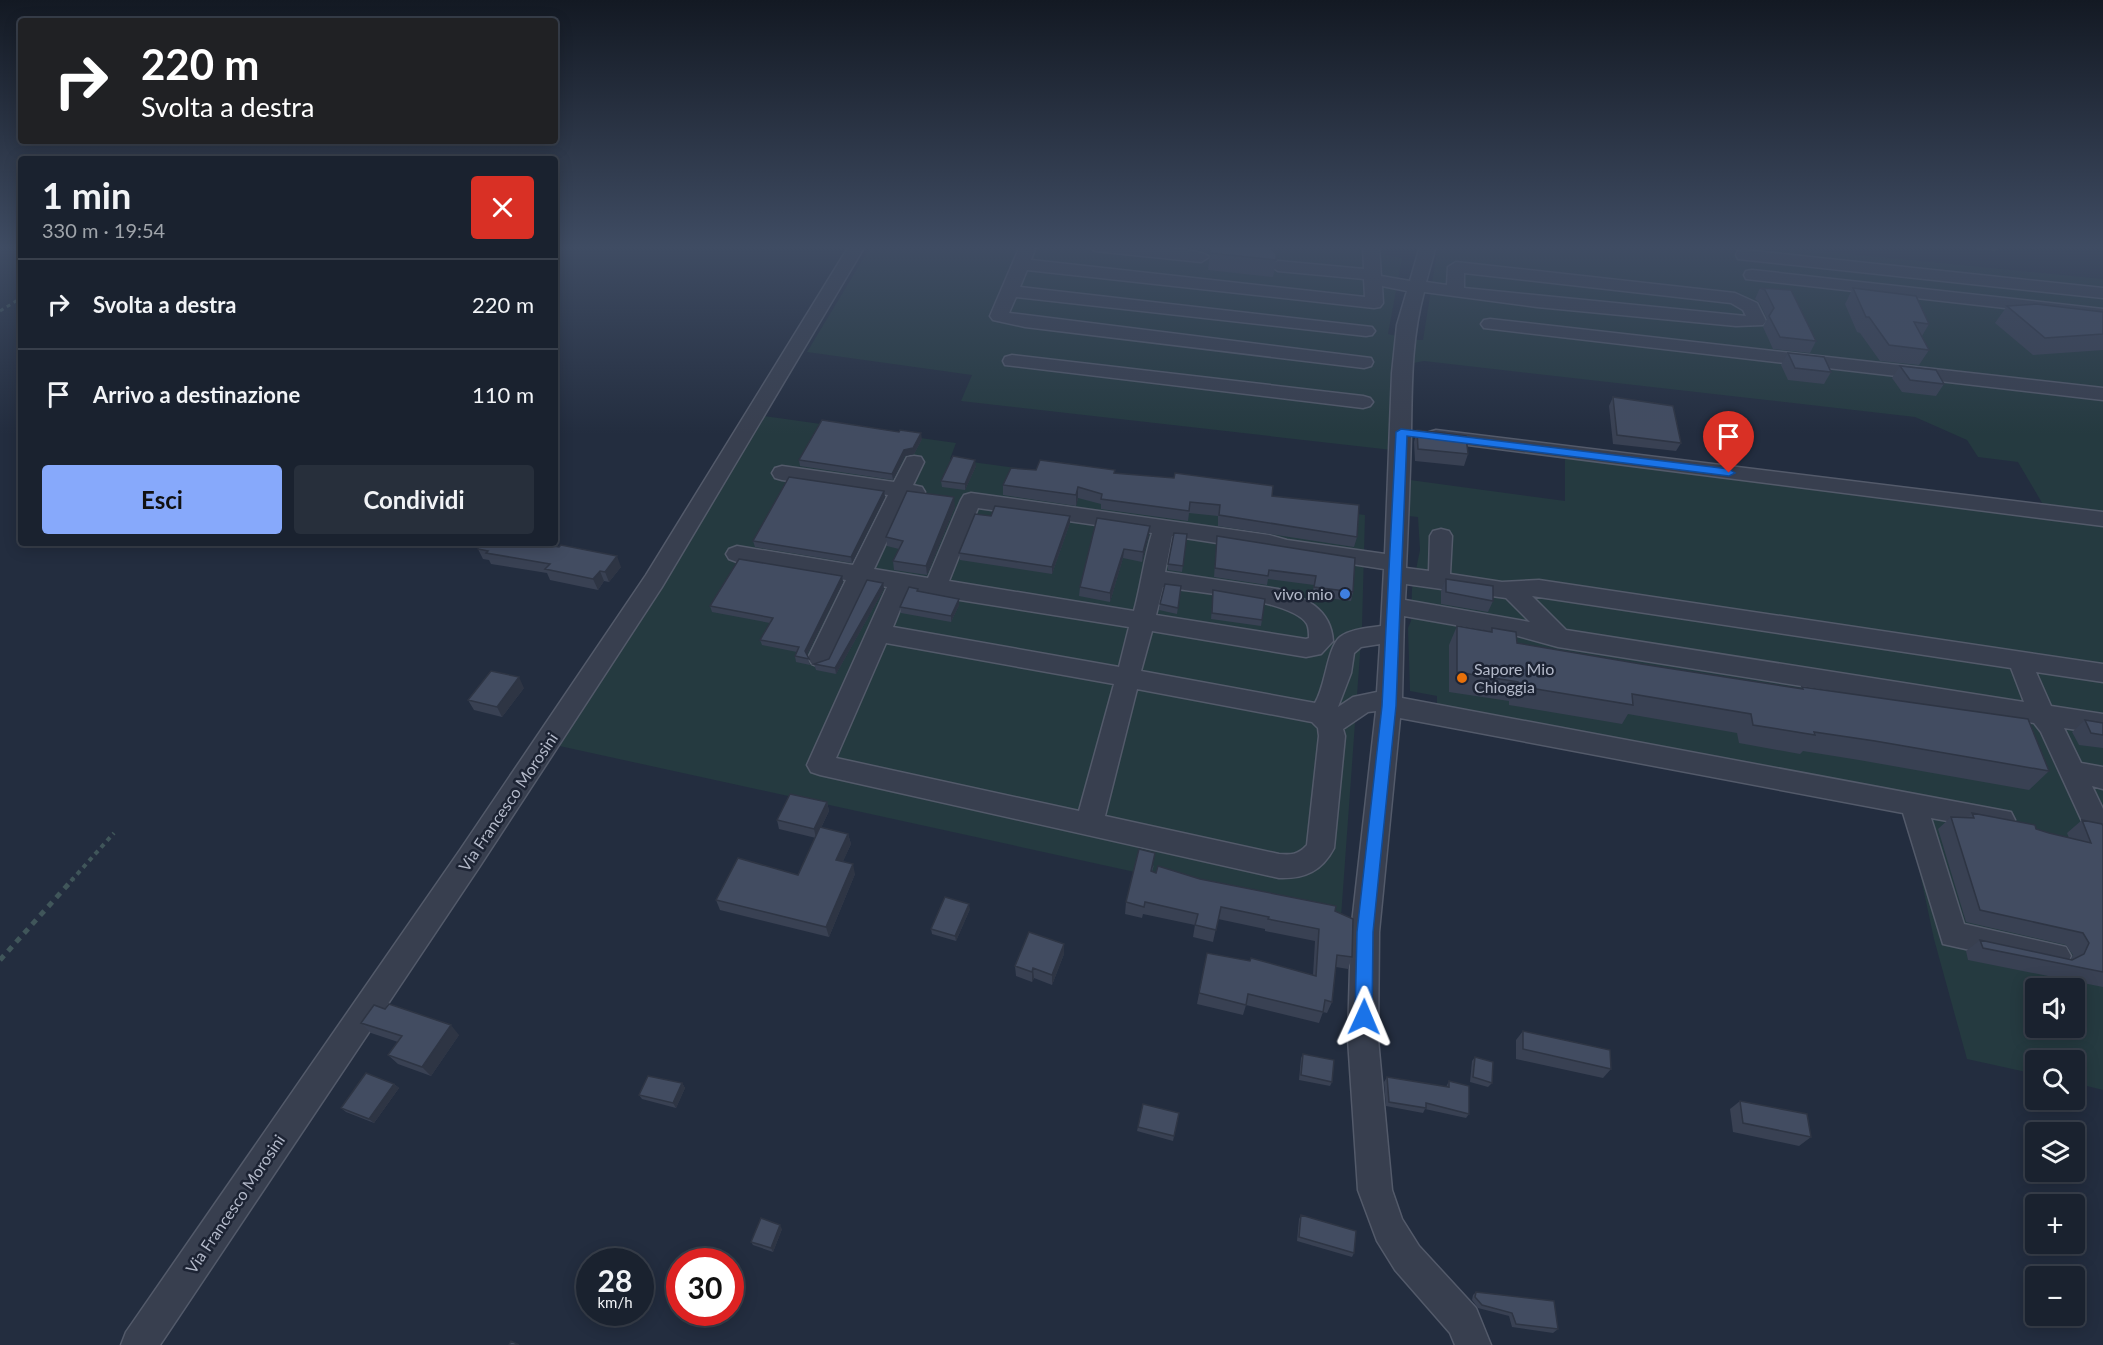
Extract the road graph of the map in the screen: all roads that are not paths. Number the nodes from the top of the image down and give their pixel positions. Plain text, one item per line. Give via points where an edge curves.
1 (819, 309) edge
2 (1002, 309) edge
3 (1167, 309) edge
4 (1232, 309) edge
5 (1411, 309) edge
6 (1499, 309) edge
7 (1537, 309) edge
8 (1612, 309) edge
9 (1752, 309) edge
10 (2022, 309) edge
11 (2103, 314) edge
12 (1231, 316) junction
13 (1490, 324) dead end
14 (1521, 327) junction
15 (1544, 330) junction
16 (1366, 331) dead end
17 (1226, 345) junction
18 (1012, 361) dead end
19 (1364, 362) dead end
20 (1218, 392) junction
21 (2103, 394) edge
22 (1363, 402) dead end
23 (1401, 432) junction
24 (914, 462) dead end
25 (782, 473) dead end
26 (902, 490) junction
27 (971, 500) junction
28 (2103, 519) edge
29 (1164, 527) junction
30 (1441, 536) dead end
31 (737, 554) dead end
32 (1394, 569) junction
33 (861, 575) junction
34 (1154, 578) junction
35 (1437, 581) junction
36 (900, 582) junction
37 (935, 588) junction
38 (1513, 591) junction
39 (1393, 606) junction
40 (1143, 621) junction
41 (879, 633) junction
42 (1392, 633) junction
43 (1559, 638) junction
44 (820, 658) dead end
45 (2020, 662) junction
46 (2103, 673) edge
47 (1128, 678) junction
48 (1390, 702) junction
49 (2042, 715) junction
50 (1326, 720) junction
51 (2103, 724) edge
52 (2073, 772) junction
53 (2103, 778) edge
54 (1914, 804) junction
55 (1089, 825) junction
56 (2025, 825) edge
57 (2103, 837) edge
58 (2056, 956) edge
59 (139, 1345) edge
60 (1473, 1345) edge

1 - 59 street, Via Francesco Morosini via 654,581
2 - 17 street via 999,316 1025,322
3 - 12 street
4 - 12 street
5 - 23 street via 1401,373
6 - 14 street
7 - 15 street
8 - 9 street via 1757,321
10 - 11 street
12 - 16 street
12 - 17 street
13 - 14 street
14 - 15 street
15 - 21 street
17 - 19 street
17 - 20 street
18 - 20 street
20 - 22 street
23 - 28 street
23 - 32 street
24 - 26 street
25 - 26 street
26 - 27 street
26 - 33 street
27 - 29 street
27 - 37 street
29 - 32 street
29 - 34 street via 1153,566
30 - 35 street
31 - 33 street
32 - 35 street
32 - 39 street
33 - 36 street
33 - 44 street
34 - 40 street
34 - 40 street via 1286,600 1316,618 1322,628 1321,640 1313,648 1306,648
35 - 38 street
36 - 37 street
36 - 41 street
37 - 40 street
38 - 43 street
38 - 45 street via 1539,588
39 - 42 street
39 - 43 street
40 - 47 street
41 - 47 street
41 - 55 street via 820,765
42 - 48 street
42 - 50 street via 1348,642 1342,651
43 - 49 street
45 - 46 street
45 - 49 street
47 - 50 street via 1307,710
47 - 55 street
48 - 50 street via 1362,704
48 - 54 street
48 - 60 street via 1365,932 1363,1039 1375,1190 1389,1229 1407,1258 1457,1313
49 - 51 street
49 - 52 street
50 - 55 street via 1332,736 1320,848 1313,860 1299,867
52 - 53 street
52 - 57 street
54 - 56 street
54 - 58 street via 1953,935

